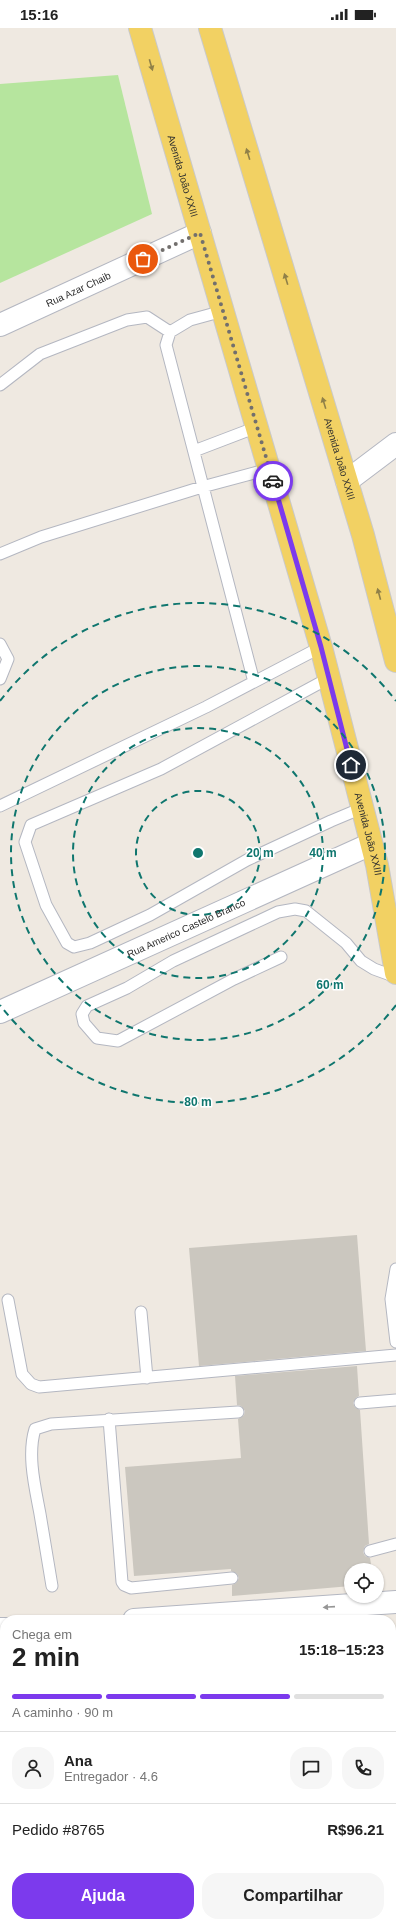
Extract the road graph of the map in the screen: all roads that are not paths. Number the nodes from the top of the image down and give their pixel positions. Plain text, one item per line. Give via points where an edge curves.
1 (140, 28) edge
2 (210, 28) edge
3 (200, 233) junction
4 (223, 311) junction
5 (0, 326) edge
6 (170, 332) junction
7 (0, 385) edge
8 (257, 427) junction
9 (396, 444) edge
10 (194, 451) junction
11 (269, 469) junction
12 (347, 481) junction
13 (202, 487) junction
14 (0, 554) edge
15 (392, 631) edge
16 (0, 644) edge
17 (321, 647) junction
18 (396, 661) edge
19 (329, 678) junction
20 (0, 679) edge
21 (254, 682) junction
22 (0, 806) edge
23 (362, 808) junction
24 (371, 844) junction
25 (377, 865) junction
26 (396, 908) edge
27 (281, 957) dead end
28 (396, 973) edge
29 (396, 978) edge
30 (0, 1012) edge
31 (396, 1269) edge
32 (8, 1300) dead end
33 (141, 1312) dead end
34 (396, 1342) edge
35 (396, 1356) edge
36 (146, 1378) junction
37 (396, 1400) edge
38 (360, 1403) dead end
39 (238, 1412) dead end
40 (109, 1419) junction
41 (396, 1544) edge
42 (370, 1551) dead end
43 (232, 1578) dead end
44 (52, 1586) dead end
45 (396, 1602) edge
46 (258, 1615) edge

1 -> 3 main road, Avenida João XXIII
12 -> 2 main road, Avenida João XXIII
3 - 4 main road, Avenida João XXIII
3 - 5 street, Rua Azar Chaib
4 - 6 lane via 190,320
4 - 8 main road, Avenida João XXIII
6 - 7 lane via 147,317 127,320 40,354
6 - 10 lane via 166,345 168,359
8 - 10 lane
8 - 11 main road, Avenida João XXIII
9 - 12 street
10 - 13 lane
11 - 13 lane
11 - 17 main road, Avenida João XXIII
15 -> 12 main road, Avenida João XXIII
13 - 14 lane via 41,537
13 - 21 lane
15 - 18 main road, Avenida João XXIII
16 - 20 lane via 8,659
17 - 19 main road, Avenida João XXIII
17 - 21 lane
19 - 23 main road, Avenida João XXIII
19 - 23 lane via 161,769 31,825 25,842 46,905 68,943 74,947 90,943 150,915 247,860
21 - 22 lane
23 - 24 main road, Avenida João XXIII
24 - 25 main road, Avenida João XXIII
24 - 30 street, Rua Americo Castelo Branco
25 - 26 main road
25 - 28 main road, Avenida João XXIII
27 - 29 lane via 118,1040 97,1038 84,1023 82,1014 87,1006 128,988 173,961 278,912 295,909 306,911 320,921 346,943 361,961
31 - 34 lane via 391,1299
32 - 36 lane via 22,1374 30,1384 39,1387
33 - 36 lane
35 - 36 lane
37 - 38 lane
39 - 40 lane
40 - 43 lane via 124,1585 131,1588
40 - 44 lane via 51,1424 35,1429 32,1457
41 - 42 lane
45 -> 46 street

